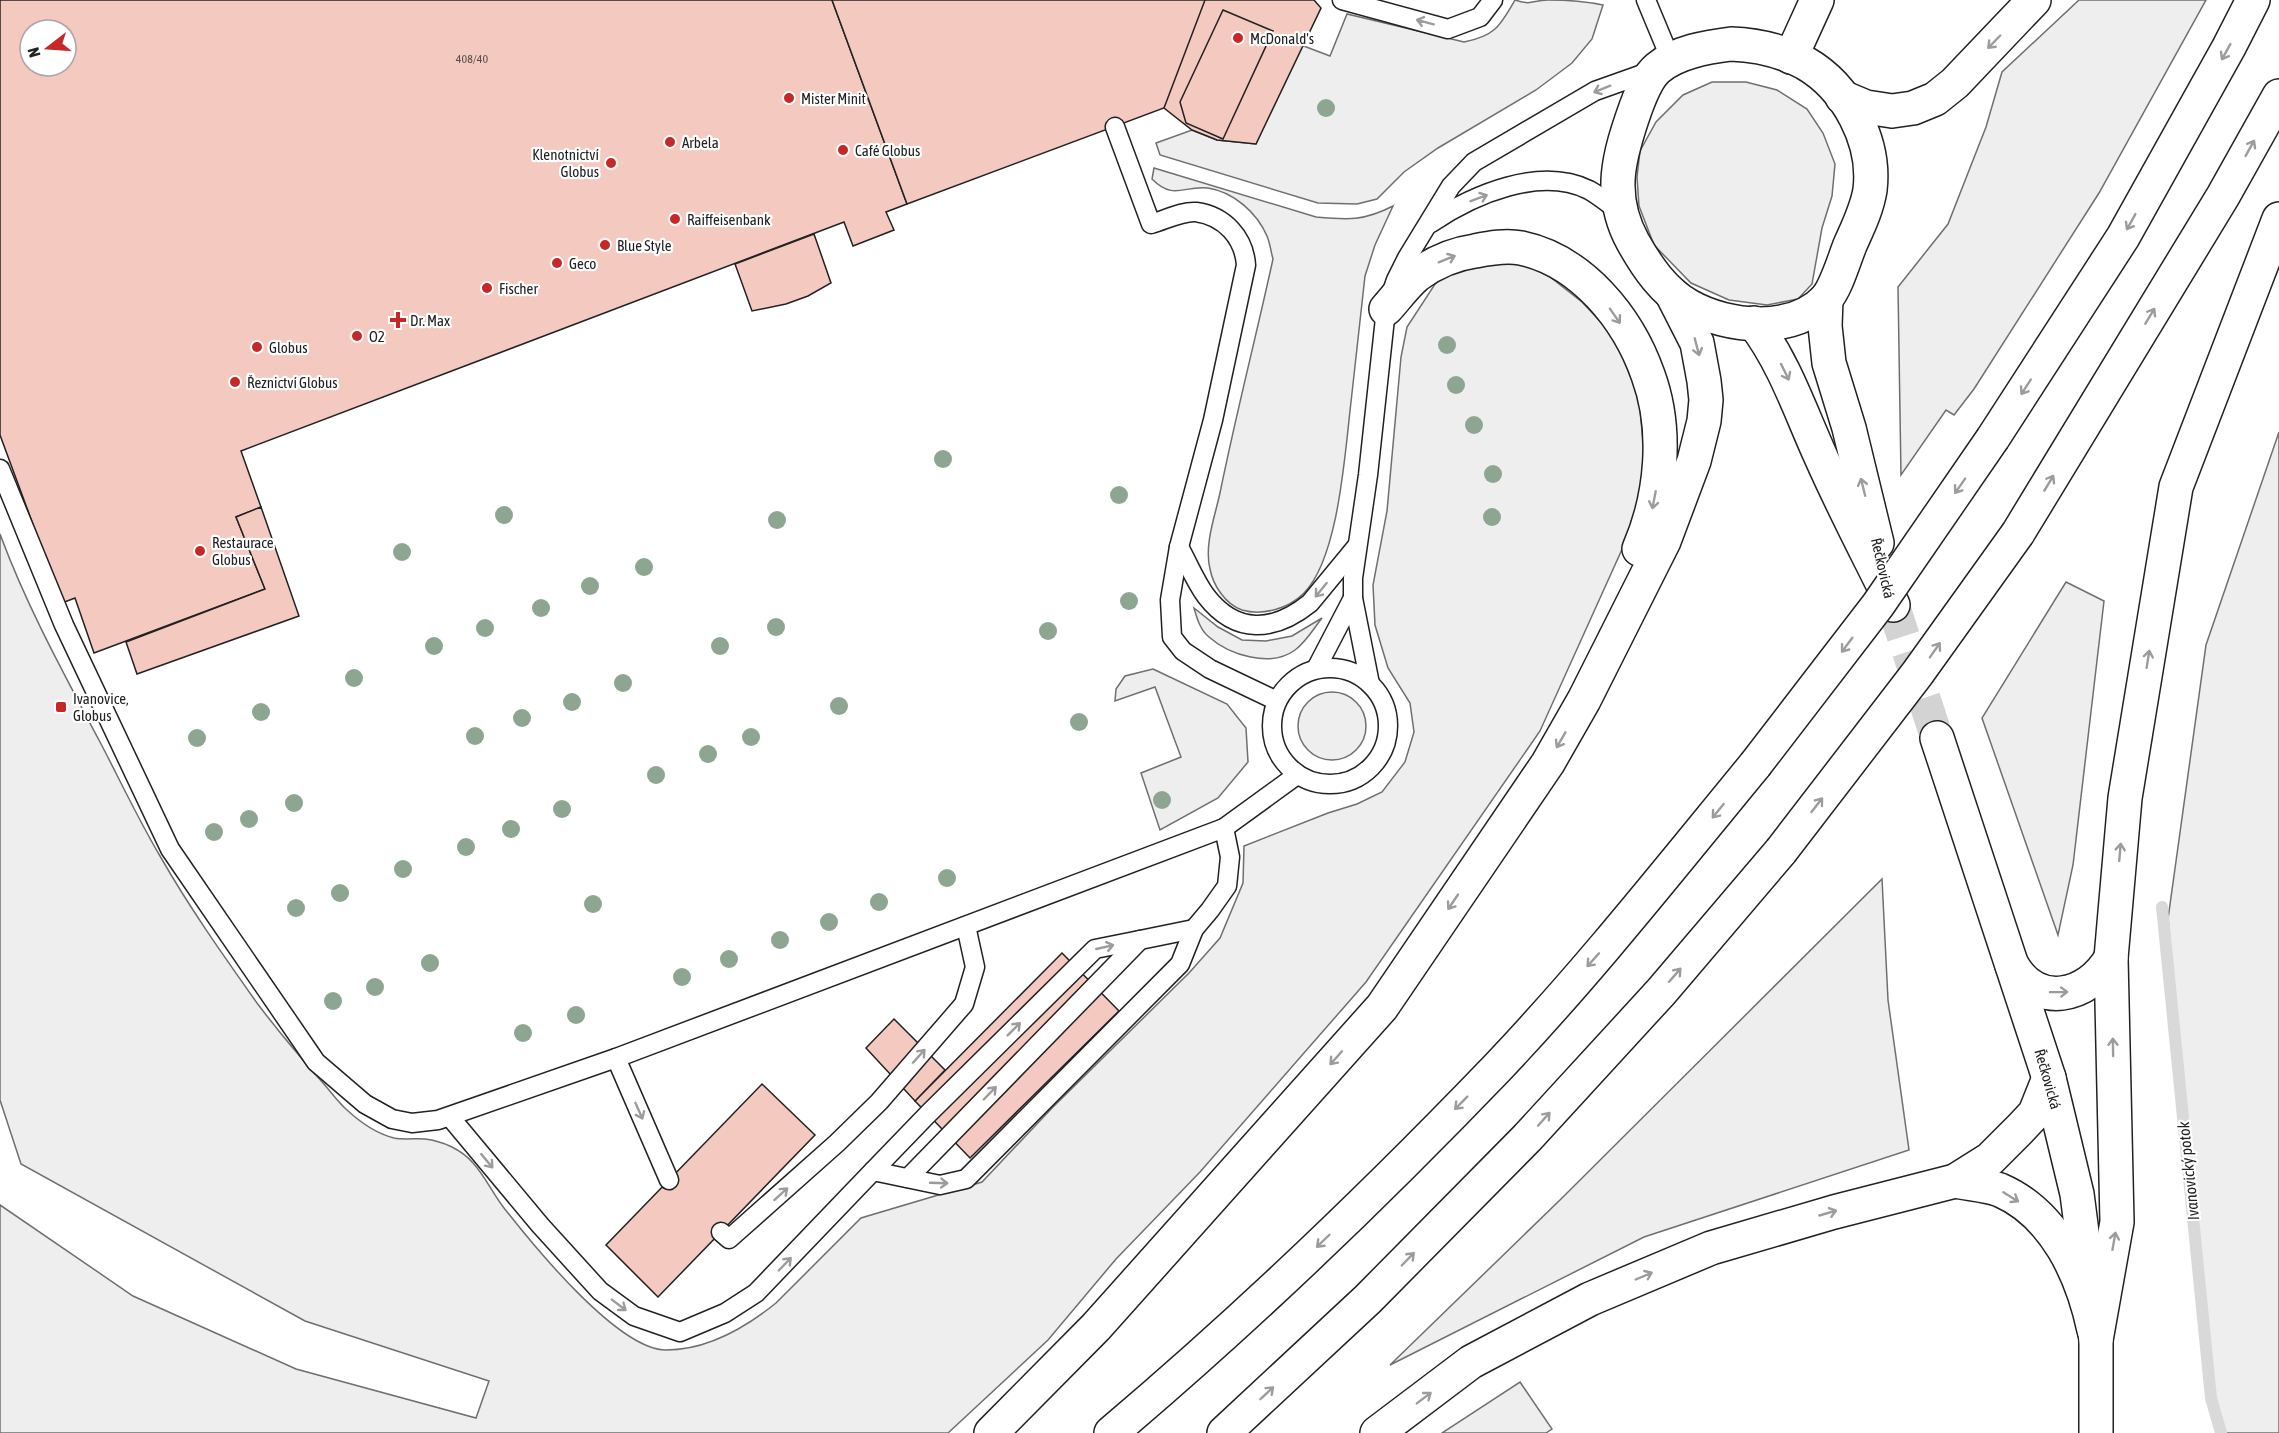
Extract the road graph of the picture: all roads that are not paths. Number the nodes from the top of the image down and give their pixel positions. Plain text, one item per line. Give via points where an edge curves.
1 (1342, 0) edge
2 (1493, 0) edge
3 (1646, 0) edge
4 (1817, 0) edge
5 (2034, 0) edge
6 (2253, 0) edge
7 (1791, 57) junction
8 (1664, 64) junction
9 (2279, 96) edge
10 (1842, 97) junction
11 (1115, 127) dead end
12 (1620, 212) junction
13 (2279, 219) edge
14 (1427, 225) junction
15 (1672, 294) junction
16 (1826, 299) junction
17 (1386, 309) junction
18 (1754, 323) junction
19 (0, 469) edge
20 (1358, 544) junction
21 (1179, 547) junction
22 (1353, 598) junction
23 (1316, 669) junction
24 (1370, 684) junction
25 (1277, 700) junction
26 (1584, 700) junction
27 (1937, 738) tunnel mouth
28 (1298, 775) junction
29 (1224, 828) junction
30 (966, 926) junction
31 (1194, 929) junction
32 (1140, 940) junction
33 (2111, 958) junction
34 (2012, 964) junction
35 (616, 1058) junction
36 (2049, 1078) junction
37 (450, 1116) junction
38 (873, 1171) junction
39 (908, 1178) junction
40 (669, 1180) dead end
41 (1955, 1181) junction
42 (721, 1233) dead end
43 (2096, 1340) junction
44 (991, 1433) edge
45 (1111, 1433) edge
46 (1224, 1433) edge
47 (1377, 1433) edge
48 (2096, 1433) edge

2 -> 1 lane via 1480,17 1448,28
3 - 8 lane
4 - 7 main road
5 -> 10 main road via 1935,99 1892,111 1866,107
6 -> 45 main road, bridge via 2123,237 1994,438 1878,605 1755,765 1621,928 1498,1066 1350,1215 1195,1362
7 - 8 main road via 1770,48 1731,44 1711,46
7 - 10 main road via 1806,64
8 - 12 main road via 1643,90 1624,137 1617,177
8 -> 14 lane via 1594,92 1481,156 1451,186
46 -> 9 main road, bridge via 1368,1299 1527,1138 1661,992 1781,851 1917,674 2018,532 2223,196
10 - 16 main road via 1867,146 1870,189 1864,213
11 - 21 lane via 1151,224 1186,213 1206,215 1227,225 1245,253 1246,265 1213,420
14 -> 12 lane via 1469,202 1536,180 1556,180 1589,190
12 - 15 main road via 1642,257
33 -> 13 main road via 2125,798 2176,487
14 - 17 lane via 1396,280
15 - 18 main road via 1708,315
15 -> 26 main road via 1697,343 1705,391 1704,421 1694,461 1664,541
16 - 18 main road via 1797,317
18 -> 16 main road, Řečkovická via 1786,374 1825,467 1893,605 1829,363
17 - 20 lane
17 -> 26 main road via 1415,277 1446,259 1489,248 1521,248 1578,274 1602,298 1633,343 1648,375 1656,407 1660,439 1656,492 1644,538 1592,656
19 - 37 lane via 51,598 170,849 309,1053 365,1104 392,1119 412,1123
20 -> 21 lane via 1310,603 1285,620 1256,626 1246,625 1216,608
20 - 22 lane
21 - 25 lane via 1170,600 1172,637 1182,651 1210,669
22 - 23 lane
22 - 24 lane
23 - 24 lane via 1354,673
23 - 25 lane via 1300,676
24 - 28 lane via 1388,717 1387,736 1369,769 1352,780 1334,784
25 - 28 lane via 1272,717 1276,749
26 -> 44 main road via 1548,763 1382,1007 1096,1327
27 - 34 main road, Řečkovická
28 - 29 lane
29 - 30 lane
29 - 31 lane via 1230,857 1227,886
30 - 35 lane
42 -> 30 lane via 729,1239 837,1143 879,1102 964,1004 975,967
31 - 32 lane
39 -> 31 lane via 940,1185 966,1179 1180,964
38 -> 32 lane via 1095,949
39 -> 32 lane
34 -> 33 main road via 2020,978 2032,987 2062,993 2092,982
43 -> 33 main road via 2117,1222
34 - 36 main road, Řečkovická
35 - 37 lane
35 -> 40 lane
36 - 41 main road via 2035,1113 1990,1159
36 - 43 main road, Řečkovická via 2077,1194
37 -> 38 lane via 600,1291 634,1316 680,1332 725,1313 756,1293
38 - 39 lane
41 -> 43 main road via 1999,1190 2038,1215 2072,1264
47 -> 41 main road via 1471,1362 1590,1299 1711,1248
43 - 48 main road, Řečkovická

